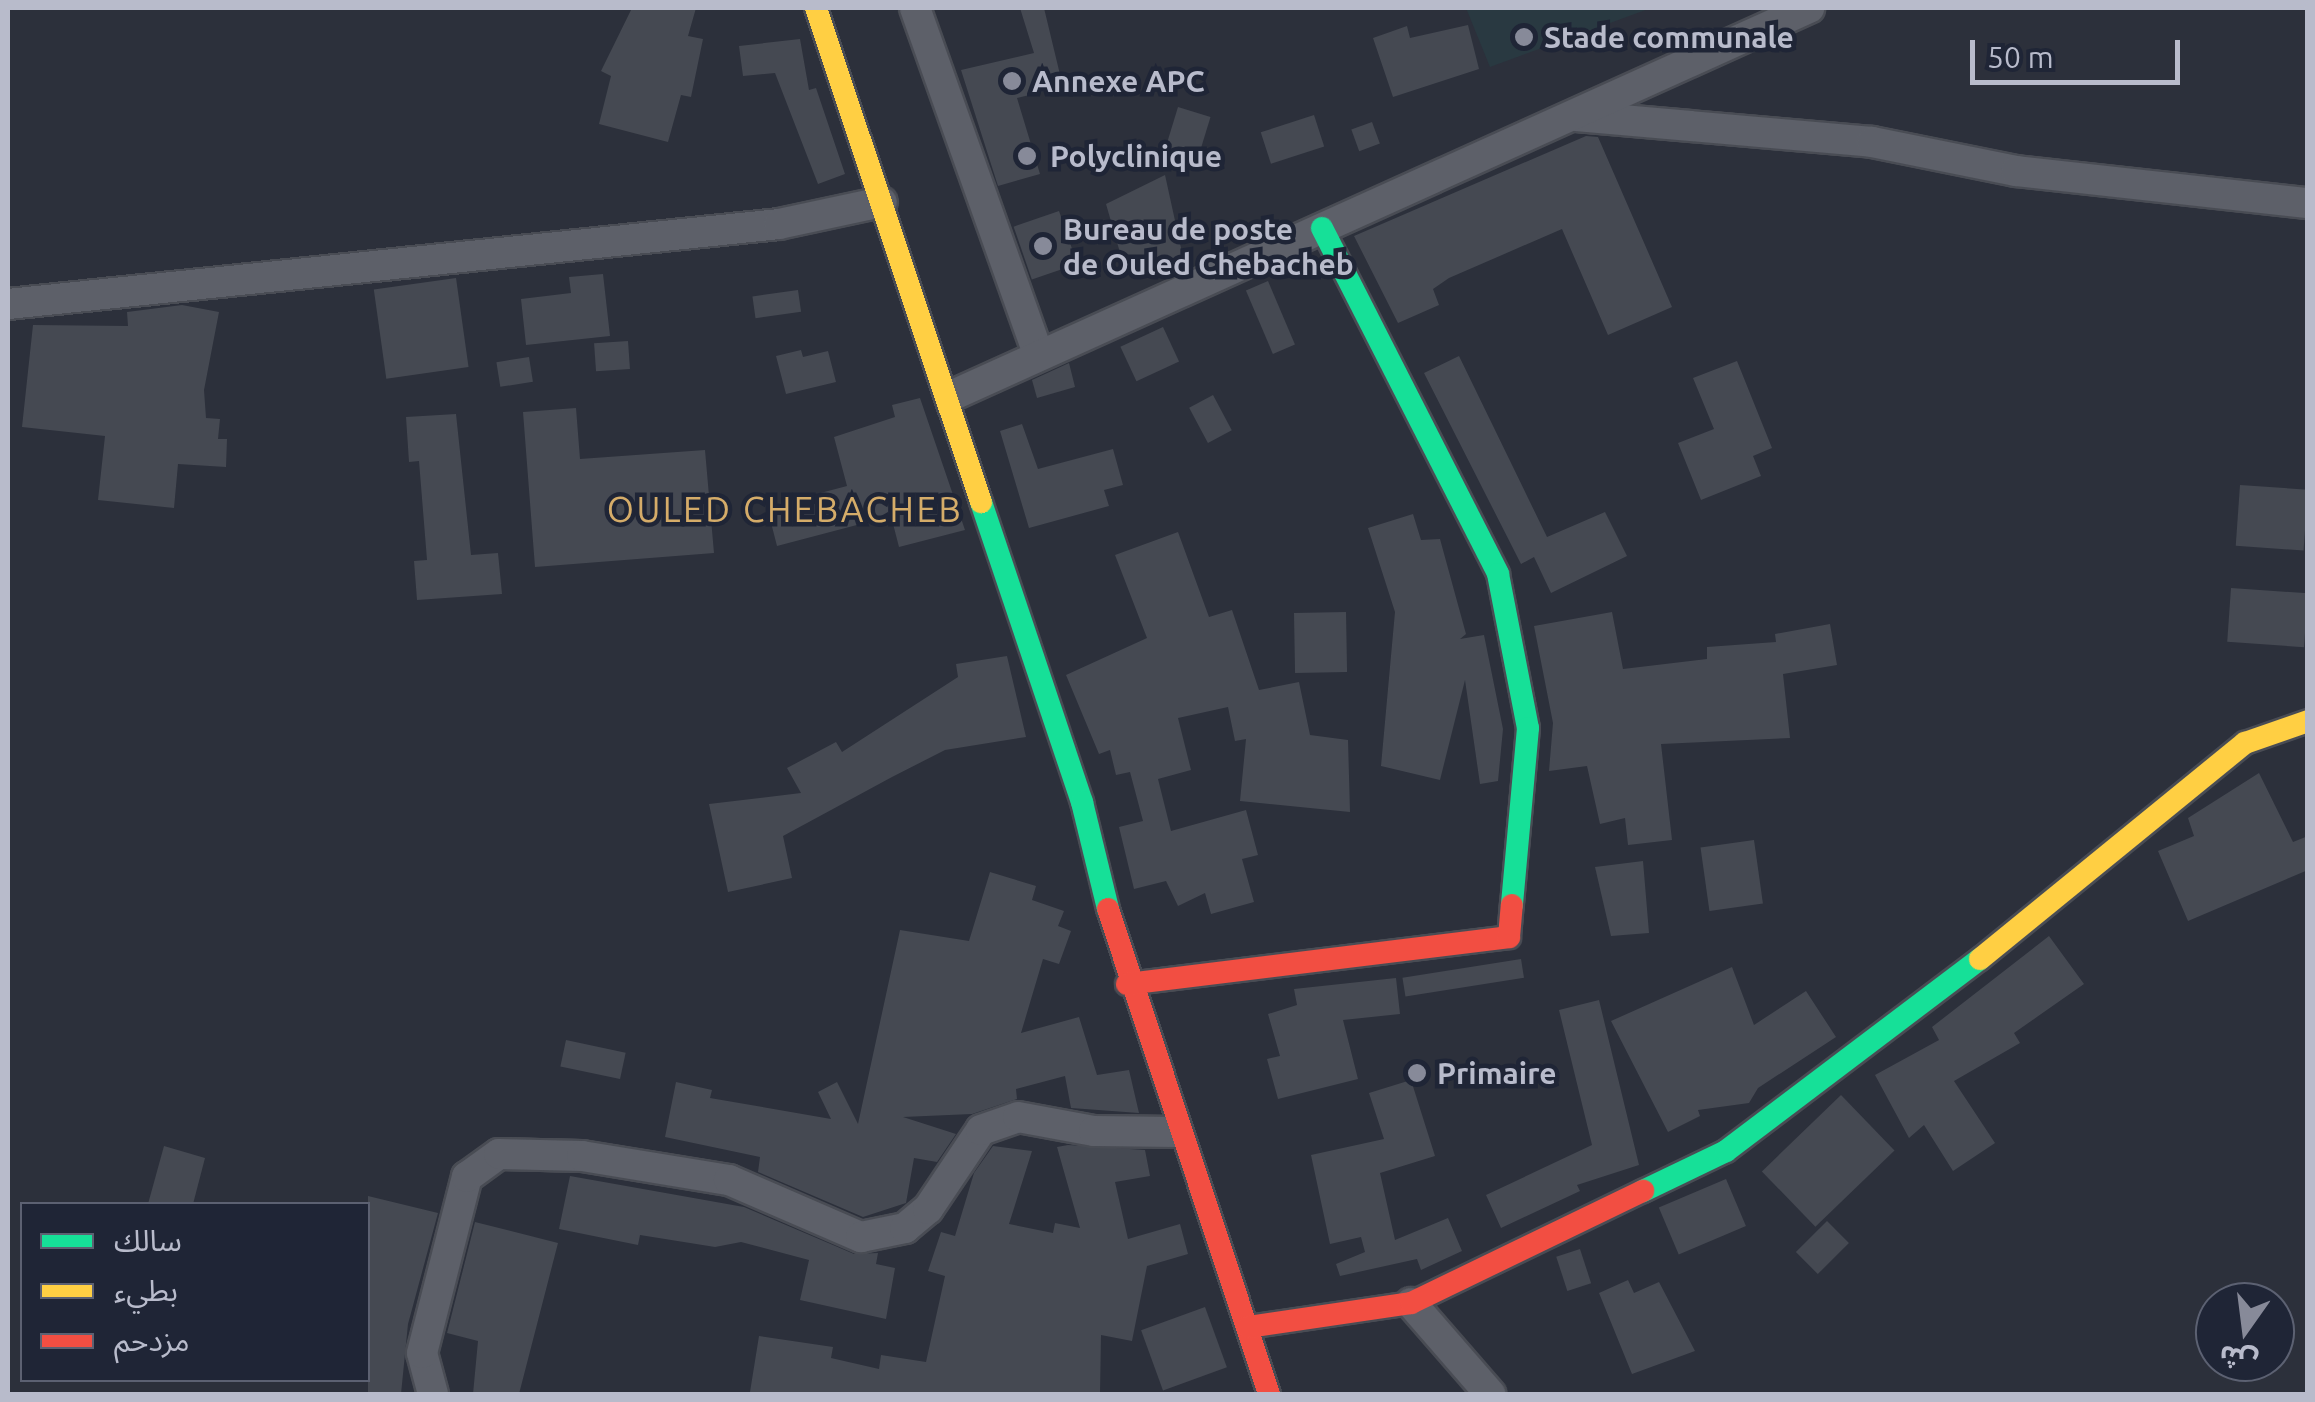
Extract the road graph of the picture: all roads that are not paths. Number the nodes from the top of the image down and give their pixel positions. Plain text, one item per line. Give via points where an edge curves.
1 (823, 8) edge
2 (915, 8) edge
3 (1809, 8) edge
4 (1780, 15) edge
5 (1571, 116) junction
6 (882, 202) junction
7 (2308, 203) edge
8 (1322, 228) junction
9 (8, 304) edge
10 (1039, 356) junction
11 (951, 396) junction
12 (2308, 721) edge
13 (1127, 984) junction
14 (1177, 1132) junction
15 (1411, 1303) junction
16 (1248, 1327) junction
17 (1260, 1393) edge
18 (433, 1394) edge
19 (1490, 1394) edge

1 - 6 street
2 - 10 street
3 - 4 street
4 - 5 street
5 - 7 street via 1872,142 2016,171
5 - 8 street
6 - 9 street via 778,224
6 - 11 street
8 - 10 street
8 - 13 street via 1498,574 1528,728 1509,937
10 - 11 street
11 - 13 street via 1082,802
12 - 15 street via 2245,743 2184,788 2006,940 1726,1151
13 - 14 street
14 - 16 street
14 - 18 street via 1094,1132 1018,1117 981,1130 928,1209 904,1228 861,1236 728,1180 582,1156 499,1154 467,1176 422,1354
15 - 16 street
15 - 19 street
16 - 17 street

